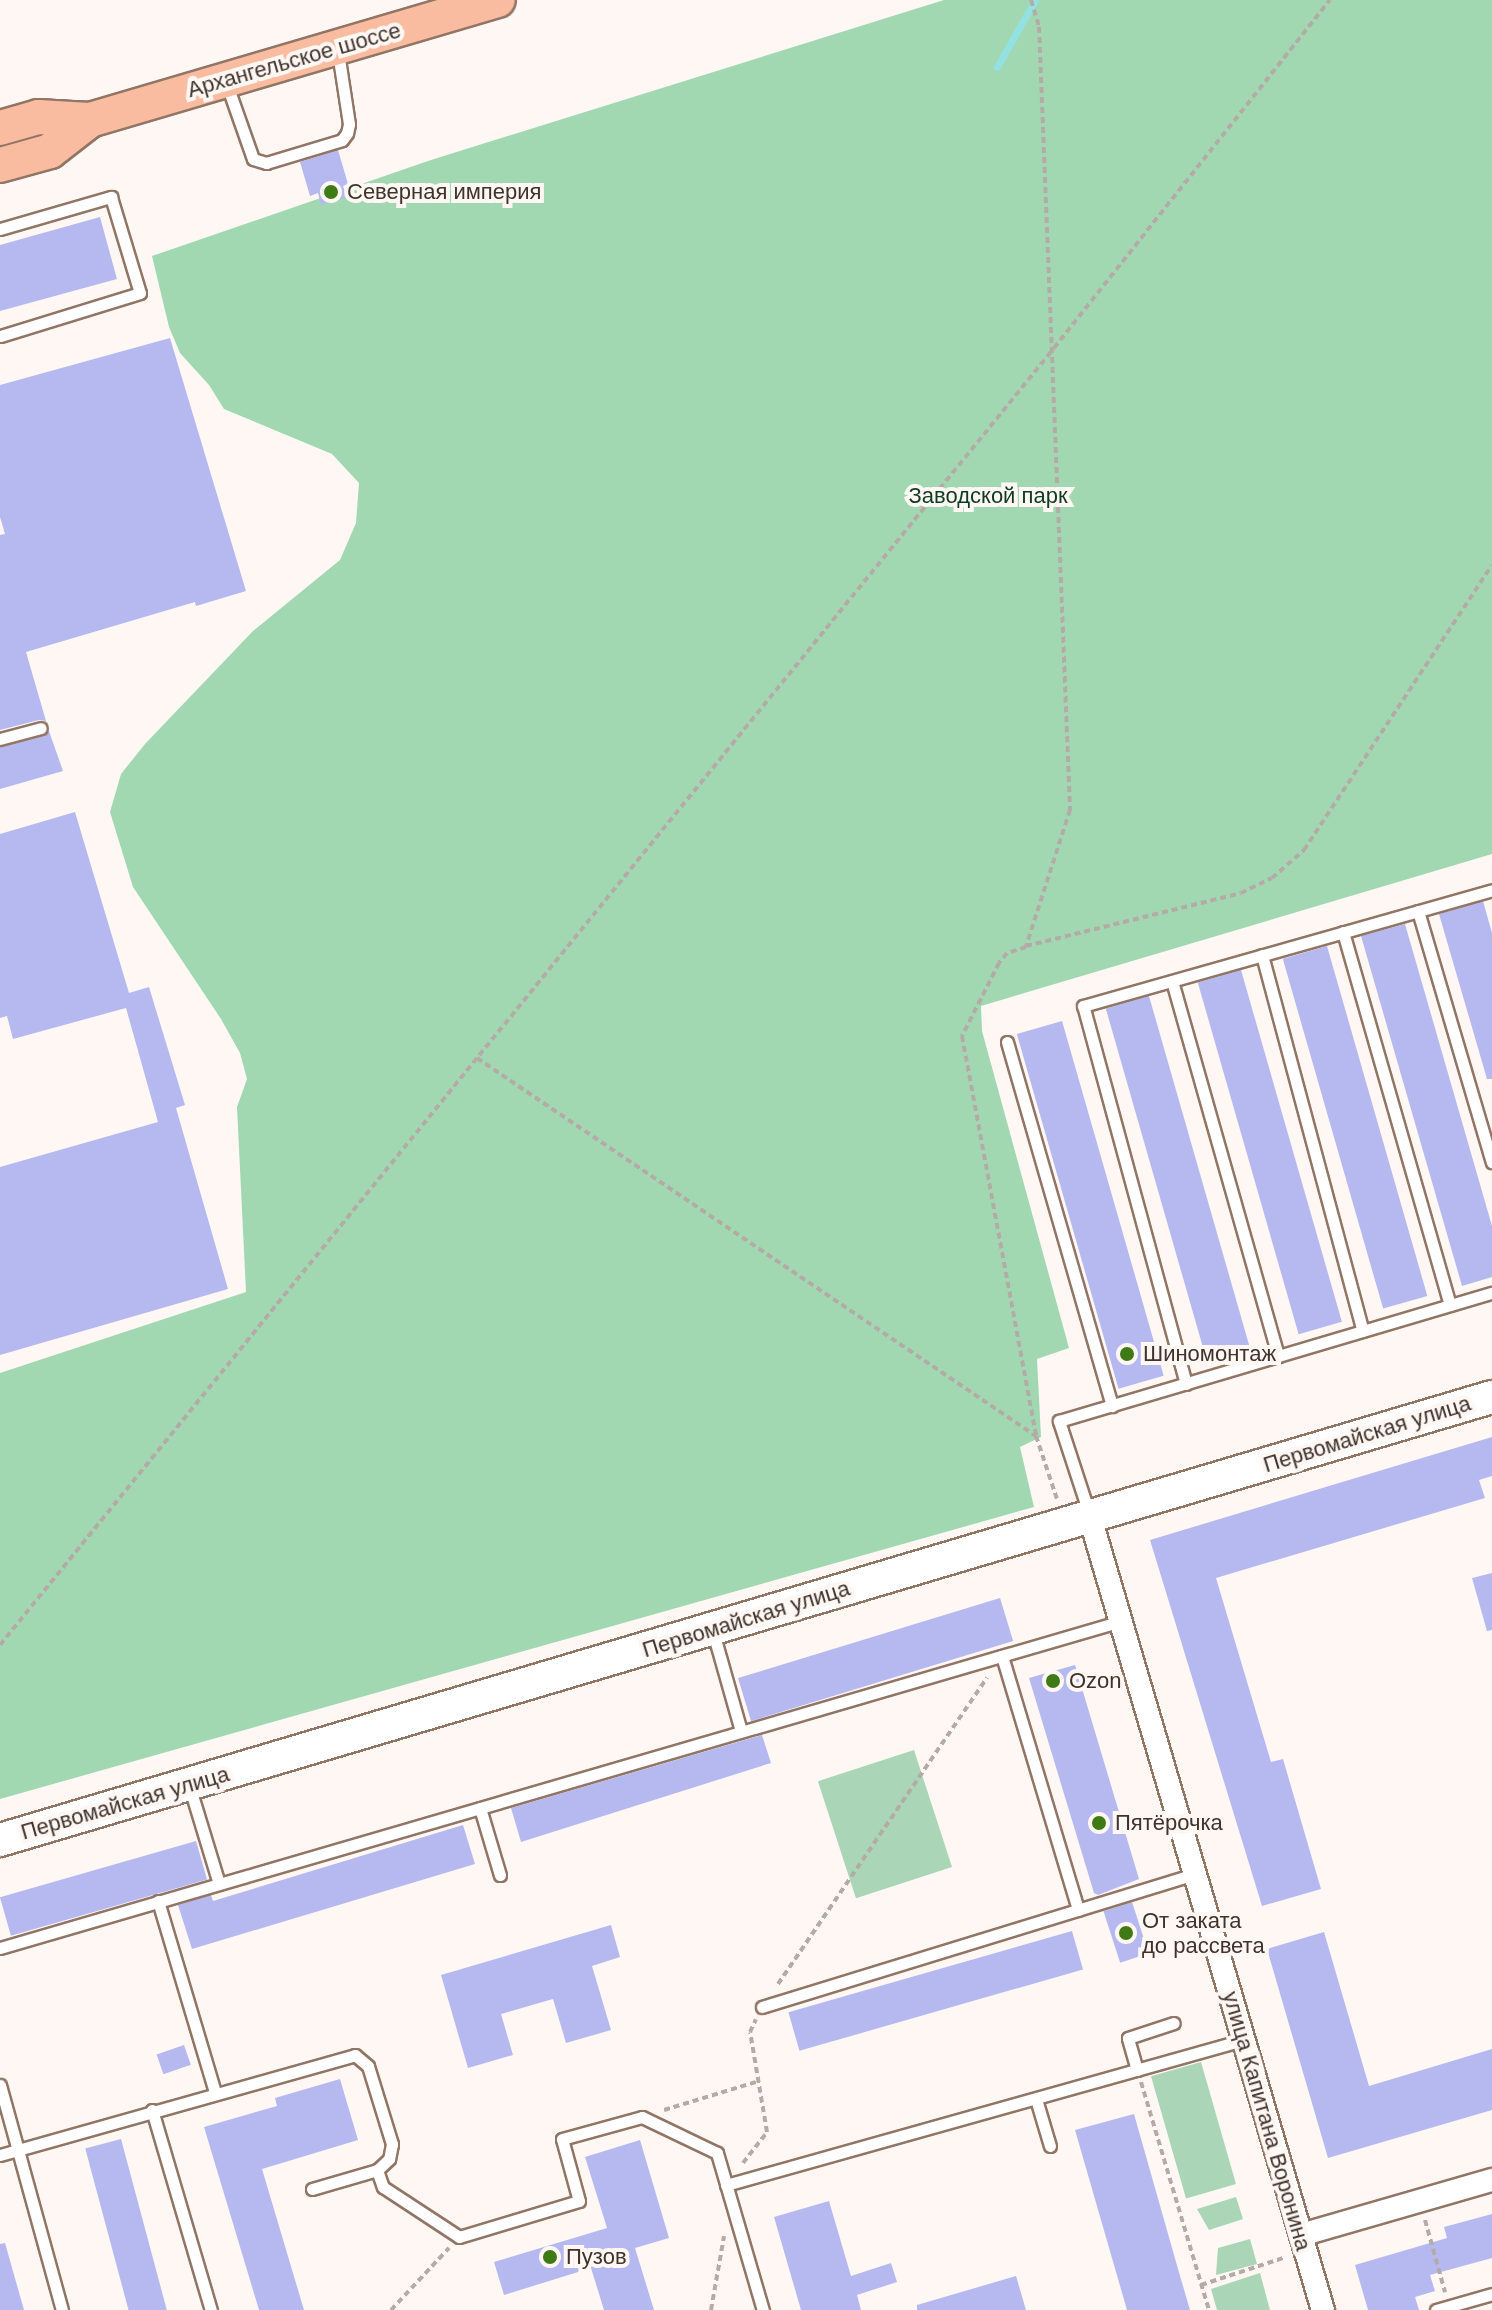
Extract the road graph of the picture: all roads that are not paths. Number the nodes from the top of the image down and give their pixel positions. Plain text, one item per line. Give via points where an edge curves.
1 (498, 0) edge
2 (337, 48) junction
3 (225, 80) junction
4 (90, 120) junction
5 (0, 128) edge
6 (0, 165) edge
7 (0, 229) edge
8 (0, 336) edge
9 (41, 728) dead end
10 (0, 739) edge
11 (1492, 890) edge
12 (1418, 911) junction
13 (1343, 932) junction
14 (1262, 955) junction
15 (1172, 981) junction
16 (1007, 1042) dead end
17 (1492, 1162) edge
18 (1492, 1293) edge
19 (1450, 1305) junction
20 (1363, 1331) junction
21 (1278, 1356) junction
22 (1186, 1384) junction
23 (1492, 1397) edge
24 (1112, 1406) junction
25 (1090, 1517) junction
26 (1121, 1621) junction
27 (712, 1629) junction
28 (1002, 1656) junction
29 (741, 1731) junction
30 (188, 1784) junction
31 (480, 1808) junction
32 (0, 1840) edge
33 (1195, 1874) junction
34 (500, 1875) dead end
35 (219, 1884) junction
36 (158, 1901) junction
37 (1078, 1910) junction
38 (0, 1948) edge
39 (762, 2007) road end
40 (1174, 2023) dead end
41 (1243, 2040) junction
42 (1137, 2070) junction
43 (0, 2085) edge
44 (215, 2092) junction
45 (1036, 2099) junction
46 (152, 2110) junction
47 (1050, 2146) dead end
48 (19, 2149) junction
49 (0, 2155) edge
50 (377, 2170) junction
51 (1492, 2180) edge
52 (726, 2185) junction
53 (312, 2189) dead end
54 (1301, 2235) junction
55 (1492, 2294) edge
56 (62, 2310) edge
57 (211, 2310) edge
58 (763, 2310) edge
59 (1323, 2310) edge
60 (1436, 2310) edge

1 - 2 main road, Архангельское шоссе
2 - 3 main road, Архангельское шоссе
2 - 3 lane via 347,133 342,140 266,163 253,159
3 - 4 main road, Архангельское шоссе
4 - 5 main road, Архангельское шоссе via 38,117
4 - 6 main road, Архангельское шоссе via 50,151
7 - 8 lane via 111,197 140,293
9 - 10 lane
11 - 12 lane
12 - 13 lane
12 - 17 lane
13 - 14 lane
13 - 19 lane
14 - 15 lane
14 - 20 lane
15 - 21 lane
15 - 22 lane via 1083,1006
16 - 24 lane
18 - 19 lane
19 - 20 lane
20 - 21 lane
21 - 22 lane
22 - 24 lane
23 - 25 street, Первомайская улица
24 - 25 lane via 1059,1421
25 - 26 street, улица Капитана Воронина
25 - 27 street, Первомайская улица
26 - 28 lane
26 - 33 street, улица Капитана Воронина
27 - 29 lane
27 - 30 street, Первомайская улица
28 - 29 lane
28 - 37 lane
29 - 31 lane
30 - 32 street, Первомайская улица
30 - 35 lane
31 - 34 lane
31 - 35 lane
33 - 37 lane
33 - 41 street, улица Капитана Воронина
35 - 36 lane
36 - 38 lane
36 - 44 lane
37 - 39 lane
40 - 42 lane via 1128,2038
41 - 42 lane
41 - 54 street, улица Капитана Воронина
42 - 45 lane
43 - 48 lane
44 - 46 lane
44 - 50 lane via 355,2055 368,2066 392,2144 389,2159
45 - 47 lane
45 - 52 lane
46 - 48 lane
46 - 57 lane
48 - 49 lane
48 - 56 lane
50 - 52 lane via 383,2187 459,2237 579,2201 562,2139 642,2117 717,2153
50 - 53 lane
51 - 54 street
52 - 58 lane
54 - 59 street, улица Капитана Воронина
55 - 60 lane

